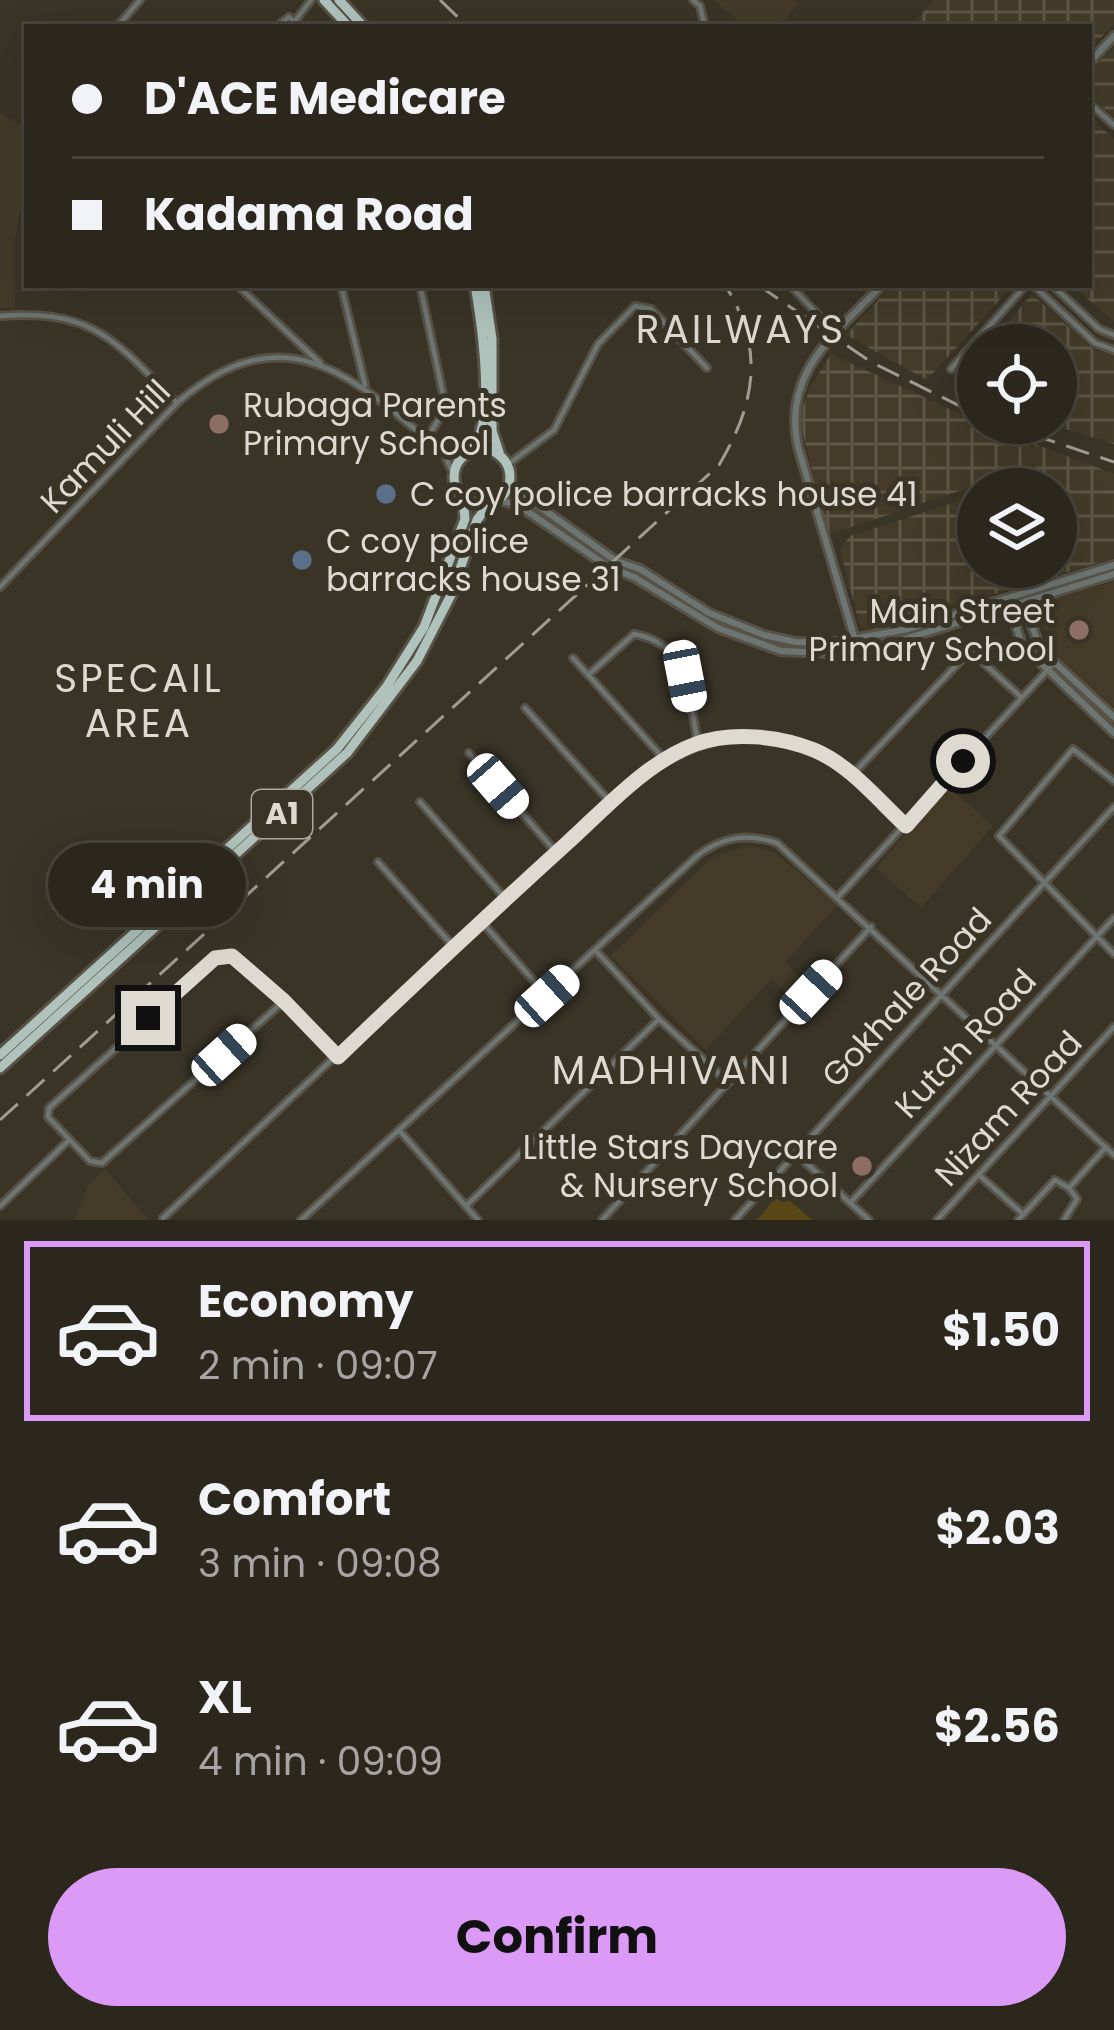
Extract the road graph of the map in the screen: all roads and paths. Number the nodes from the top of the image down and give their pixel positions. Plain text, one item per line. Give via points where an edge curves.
1 (140, 0) edge
2 (311, 0) edge
3 (324, 0) edge
4 (339, 0) edge
5 (693, 0) edge
6 (703, 3) edge
7 (120, 24) edge
8 (298, 24) edge
9 (346, 24) edge
10 (361, 24) edge
11 (1114, 36) edge
12 (1092, 60) edge
13 (240, 288) edge
14 (342, 288) edge
15 (422, 288) edge
16 (475, 288) edge
17 (484, 288) edge
18 (793, 288) edge
19 (879, 288) edge
20 (1027, 288) edge
21 (1034, 288) edge
22 (1051, 288) edge
23 (1055, 288) edge
24 (1045, 296) junction
25 (0, 316) edge
26 (836, 334) junction
27 (1114, 335) edge
28 (1114, 350) edge
29 (320, 364) junction
30 (706, 368) dead end
31 (951, 369) dead end
32 (365, 388) junction
33 (178, 403) junction
34 (427, 439) junction
35 (468, 452) junction
36 (444, 454) junction
37 (458, 460) junction
38 (504, 460) junction
39 (453, 473) junction
40 (509, 485) junction
41 (463, 499) junction
42 (493, 502) junction
43 (1114, 569) edge
44 (0, 587) edge
45 (1006, 597) junction
46 (1021, 598) junction
47 (1010, 606) junction
48 (854, 638) junction
49 (858, 650) junction
50 (573, 658) dead end
51 (1054, 663) junction
52 (1046, 672) junction
53 (588, 675) junction
54 (1021, 697) junction
55 (525, 708) dead end
56 (1114, 717) edge
57 (1114, 733) edge
58 (698, 743) junction
59 (469, 753) dead end
60 (665, 760) junction
61 (852, 775) junction
62 (1114, 781) edge
63 (420, 802) dead end
64 (612, 804) junction
65 (1114, 807) edge
66 (906, 826) junction
67 (557, 853) junction
68 (378, 862) dead end
69 (1042, 885) junction
70 (838, 897) junction
71 (506, 898) junction
72 (1114, 918) edge
73 (481, 921) junction
74 (871, 927) junction
75 (1096, 937) junction
76 (453, 946) junction
77 (597, 952) junction
78 (1114, 954) edge
79 (941, 994) junction
80 (547, 996) junction
81 (284, 1001) junction
82 (659, 1019) junction
83 (1114, 1028) edge
84 (996, 1044) junction
85 (0, 1055) edge
86 (338, 1057) junction
87 (0, 1068) edge
88 (728, 1082) junction
89 (1052, 1096) junction
90 (399, 1130) junction
91 (69, 1139) junction
92 (1106, 1147) junction
93 (795, 1153) junction
94 (1114, 1155) edge
95 (979, 1175) junction
96 (1069, 1188) junction
97 (851, 1202) junction
98 (0, 1206) edge
99 (466, 1206) junction
100 (1020, 1217) edge
101 (164, 1218) edge
102 (301, 1220) edge
103 (478, 1220) edge
104 (602, 1220) edge
105 (735, 1220) edge
106 (869, 1220) edge
107 (937, 1220) edge
108 (1064, 1220) edge

1 - 7 street
2 - 8 street
3 - 9 highway
4 - 10 highway
5 - 6 street
11 - 12 street
13 - 29 street
14 - 32 street
15 - 34 street via 444,399
16 - 35 highway via 483,430
17 - 38 highway via 492,431
18 - 26 street
19 - 26 street
20 - 31 street
21 - 24 street
22 - 24 street
23 - 27 street
24 - 28 street via 1095,343
25 - 33 street via 38,313 96,328
26 - 48 street via 806,372 794,412
29 - 32 street, Kamuli Hill
29 - 33 street, Kamuli Hill via 250,362 209,378
30 - 38 street via 651,309 635,307 598,344 554,430
32 - 34 street, Kamuli Hill
33 - 44 street, Kamuli Hill
34 - 36 street, Kamuli Hill
35 - 37 highway
35 - 38 highway via 481,448
36 - 37 street, Kamuli Hill
36 - 39 street, Kamuli Hill
37 - 39 highway
38 - 40 highway
39 - 41 highway
40 - 42 highway, A1
40 - 48 street via 616,561 734,625 796,642
41 - 42 highway
41 - 85 highway, A1 via 465,519 424,627 338,748
42 - 49 street via 518,505 610,568 732,635 781,651
42 - 87 highway, A1 via 477,520 426,645 346,753
43 - 46 street
45 - 46 street
45 - 47 street
45 - 48 street
46 - 47 street
46 - 51 street
47 - 49 street
47 - 52 street via 1022,645
48 - 49 street
50 - 53 street
51 - 52 street
51 - 56 street
52 - 54 street
52 - 57 street
53 - 58 street via 634,634 661,646 682,665
53 - 60 street
54 - 61 street via 976,656 962,657
54 - 66 street
55 - 64 street
58 - 60 street
58 - 61 street via 744,737 794,744
59 - 67 street
60 - 64 street
61 - 66 street
62 - 69 street via 1073,749 1000,830 1000,841
63 - 71 street
64 - 67 street
65 - 69 street, Gokhale Road
66 - 70 street
67 - 71 street
68 - 76 street
69 - 75 street
69 - 79 street, Gokhale Road
70 - 74 street
70 - 77 street via 777,843 729,839 698,855
71 - 73 street
72 - 75 street, Kutch Road
73 - 76 street
73 - 80 street
74 - 79 street
74 - 88 street
75 - 78 street
75 - 84 street, Kutch Road
76 - 86 street
77 - 80 street
77 - 82 street
79 - 84 street
79 - 93 street, Gokhale Road
80 - 90 street
81 - 86 street
81 - 91 street via 102,1163
81 - 91 street via 236,959 215,958 49,1108
82 - 88 street
82 - 99 street
83 - 89 street, Nizam Road
84 - 89 street
84 - 97 street, Kutch Road
86 - 101 street
88 - 104 street
89 - 92 street
89 - 95 street, Nizam Road
90 - 99 street
90 - 102 street
91 - 98 street
92 - 94 street
92 - 96 street
93 - 97 street
93 - 105 street, Gokhale Road
95 - 100 street
95 - 107 street, Nizam Road
96 - 100 street via 1055,1180
96 - 108 street via 1077,1203
97 - 106 street
99 - 103 street

